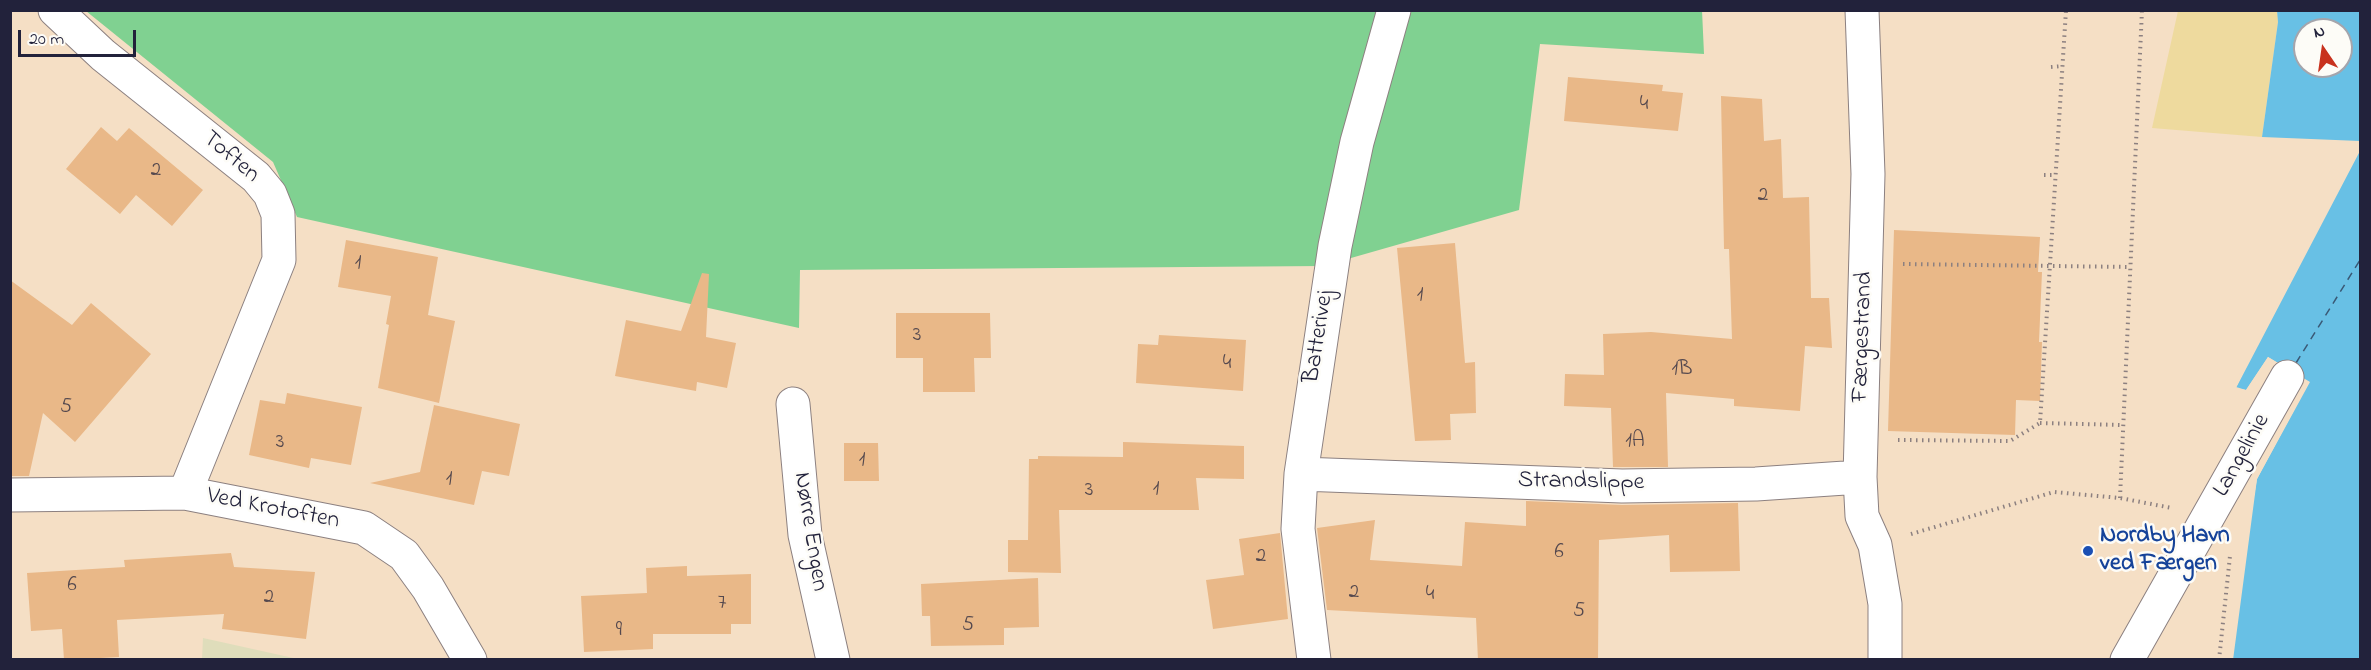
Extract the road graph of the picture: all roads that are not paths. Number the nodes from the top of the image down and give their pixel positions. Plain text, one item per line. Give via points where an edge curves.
1 (55, 10) edge
2 (1862, 10) edge
3 (1397, 14) edge
4 (2287, 377) dead end
5 (793, 404) dead end
6 (1301, 474) junction
7 (1860, 477) junction
8 (185, 493) junction
9 (10, 495) edge
10 (470, 660) edge
11 (833, 660) edge
12 (1314, 660) edge
13 (1885, 660) edge
14 (2127, 660) edge

1 - 8 street, Toften via 103,55 256,177 270,194 278,214 279,260
2 - 7 street, Færgestrand via 1868,174
3 - 6 street, Batterivej via 1358,142 1335,246
4 - 14 street, Langelinie
5 - 11 street, Nørre Engen via 805,535
6 - 7 street, Strandslippe via 1622,486
6 - 12 street, Batterivej via 1298,529
7 - 13 street, Færgestrand via 1862,516 1875,545 1885,604
8 - 9 street, Ved Krotoften
8 - 10 street, Ved Krotoften via 363,528 404,555

